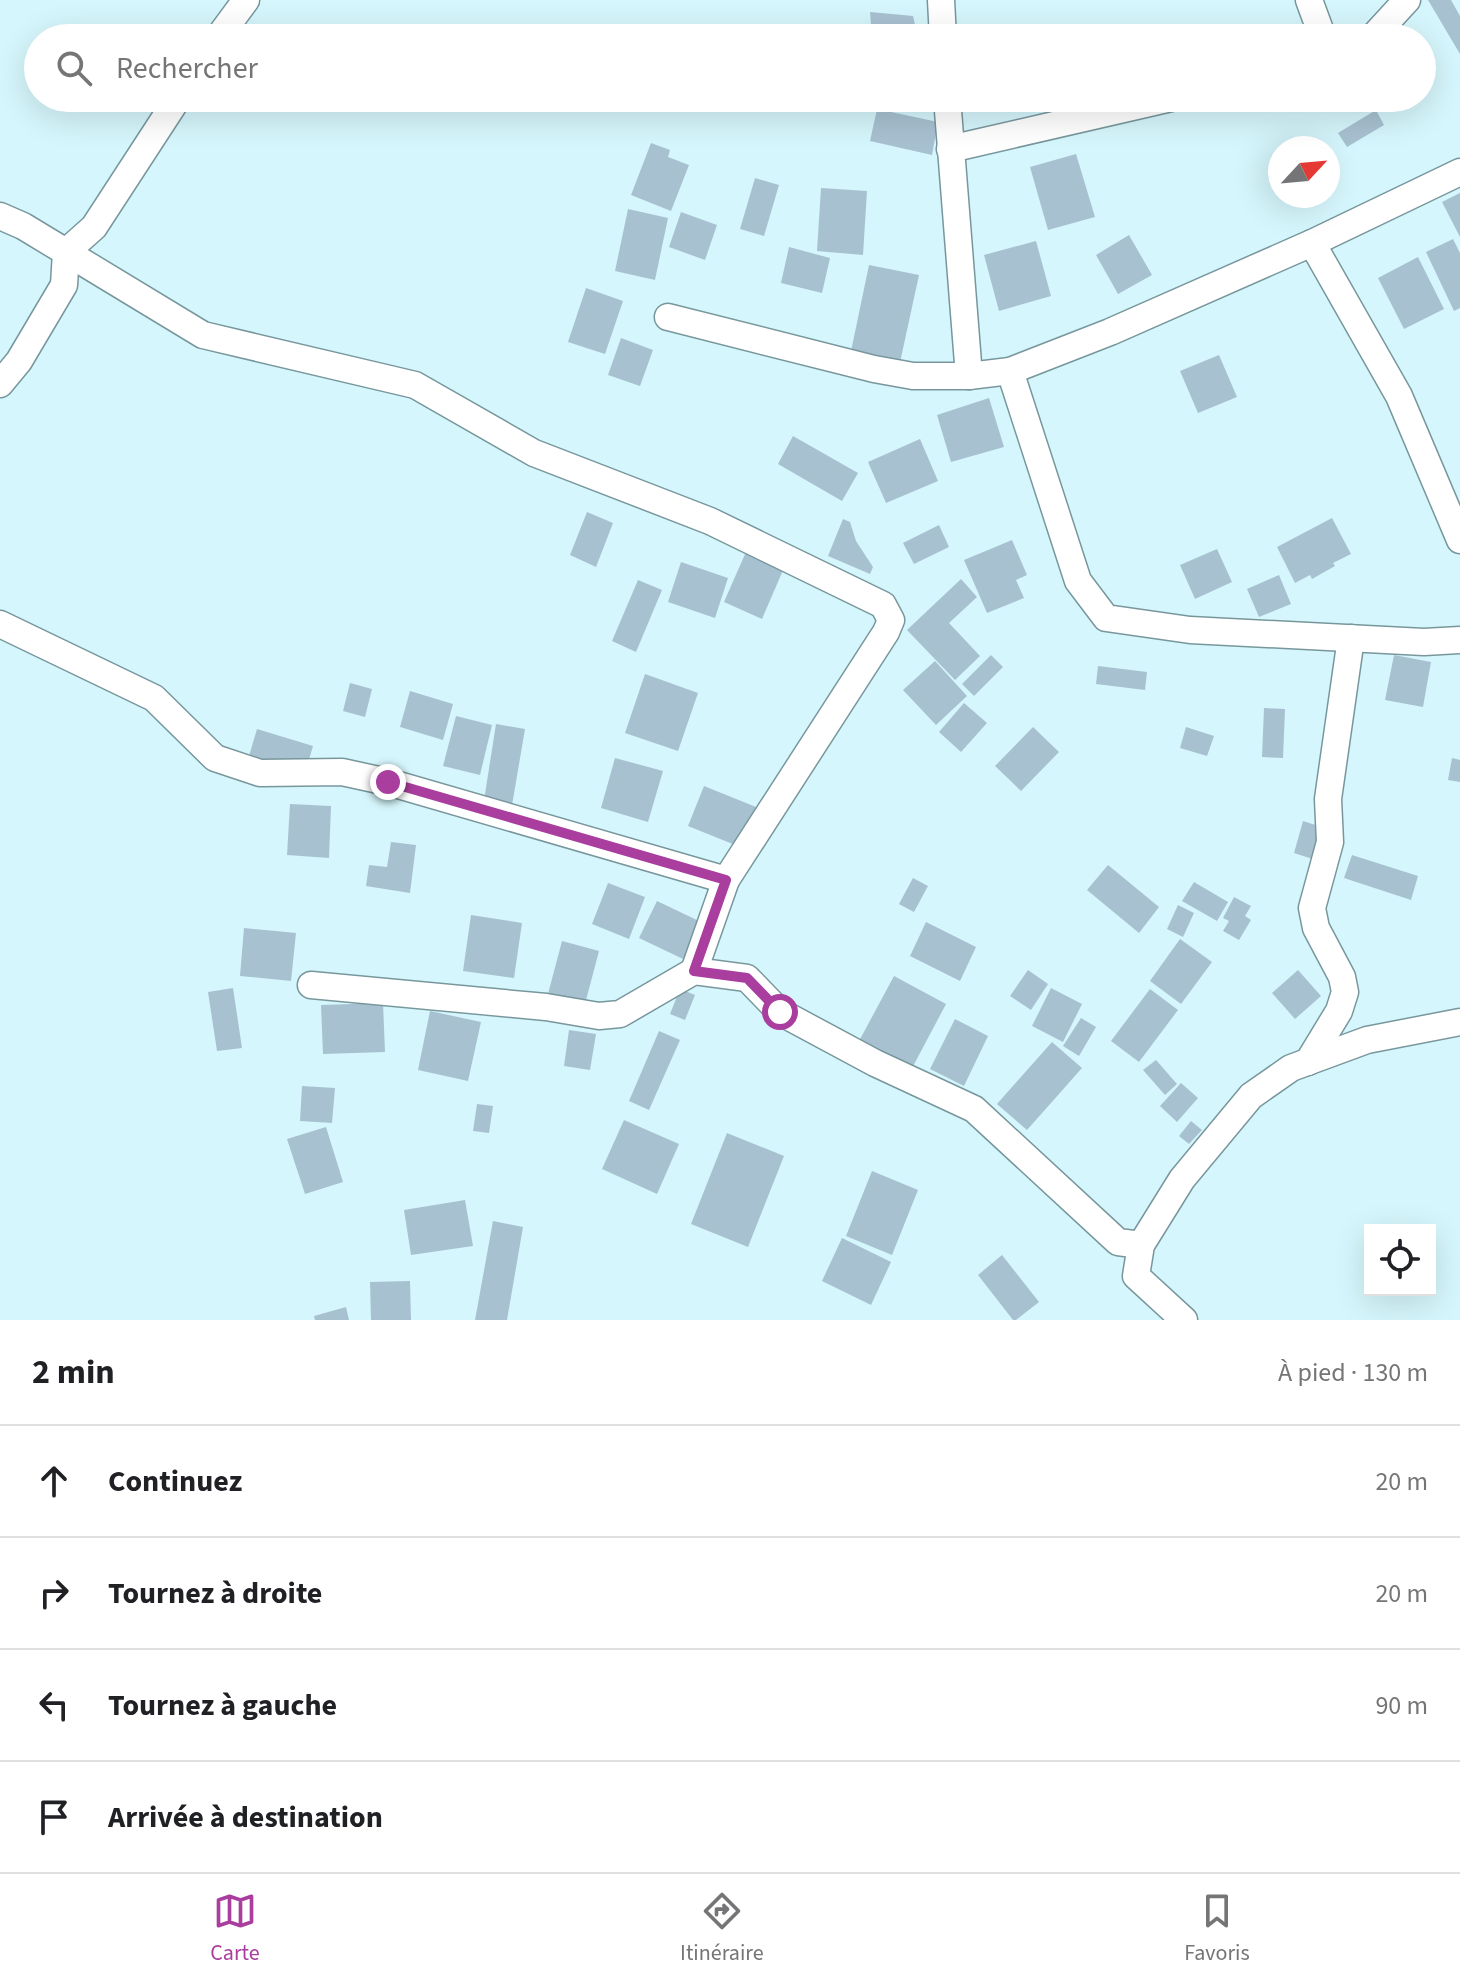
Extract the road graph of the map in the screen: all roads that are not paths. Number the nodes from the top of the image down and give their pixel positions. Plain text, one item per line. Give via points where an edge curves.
1 (246, 0) edge
2 (941, 0) edge
3 (1309, 0) edge
4 (1407, 0) edge
5 (228, 24) edge
6 (942, 24) edge
7 (1318, 24) edge
8 (1385, 24) edge
9 (169, 112) edge
10 (948, 112) edge
11 (1110, 112) edge
12 (950, 149) junction
13 (1460, 172) edge
14 (0, 216) edge
15 (1312, 243) junction
16 (66, 252) junction
17 (668, 317) dead end
18 (1010, 371) junction
19 (969, 376) junction
20 (0, 384) edge
21 (1460, 540) edge
22 (0, 624) edge
23 (1351, 638) junction
24 (1460, 640) edge
25 (726, 880) junction
26 (694, 971) junction
27 (311, 985) dead end
28 (1460, 1022) edge
29 (1308, 1062) junction
30 (1141, 1245) junction
31 (1177, 1318) edge

1 - 5 street
2 - 6 street
3 - 7 street
4 - 8 street
9 - 16 street via 94,227
10 - 12 street
11 - 12 street
12 - 19 street
13 - 15 street
14 - 16 street
15 - 18 street
15 - 21 street via 1399,396
16 - 20 street via 64,285
16 - 25 street via 203,335 415,385 534,453 710,521 883,605 891,620 886,632
17 - 19 street via 874,369 913,376
18 - 19 street
18 - 23 street via 1078,581 1106,618 1190,630
22 - 25 street via 154,698 215,758 260,773 342,772 388,782
23 - 24 street
23 - 29 street via 1328,799 1330,842 1312,908 1345,992
25 - 26 street
26 - 27 street via 620,1014 599,1016
26 - 30 street via 747,978 780,1012 974,1109 1118,1242
28 - 29 street via 1367,1040
29 - 30 street via 1251,1096 1182,1179
30 - 31 street via 1136,1276

